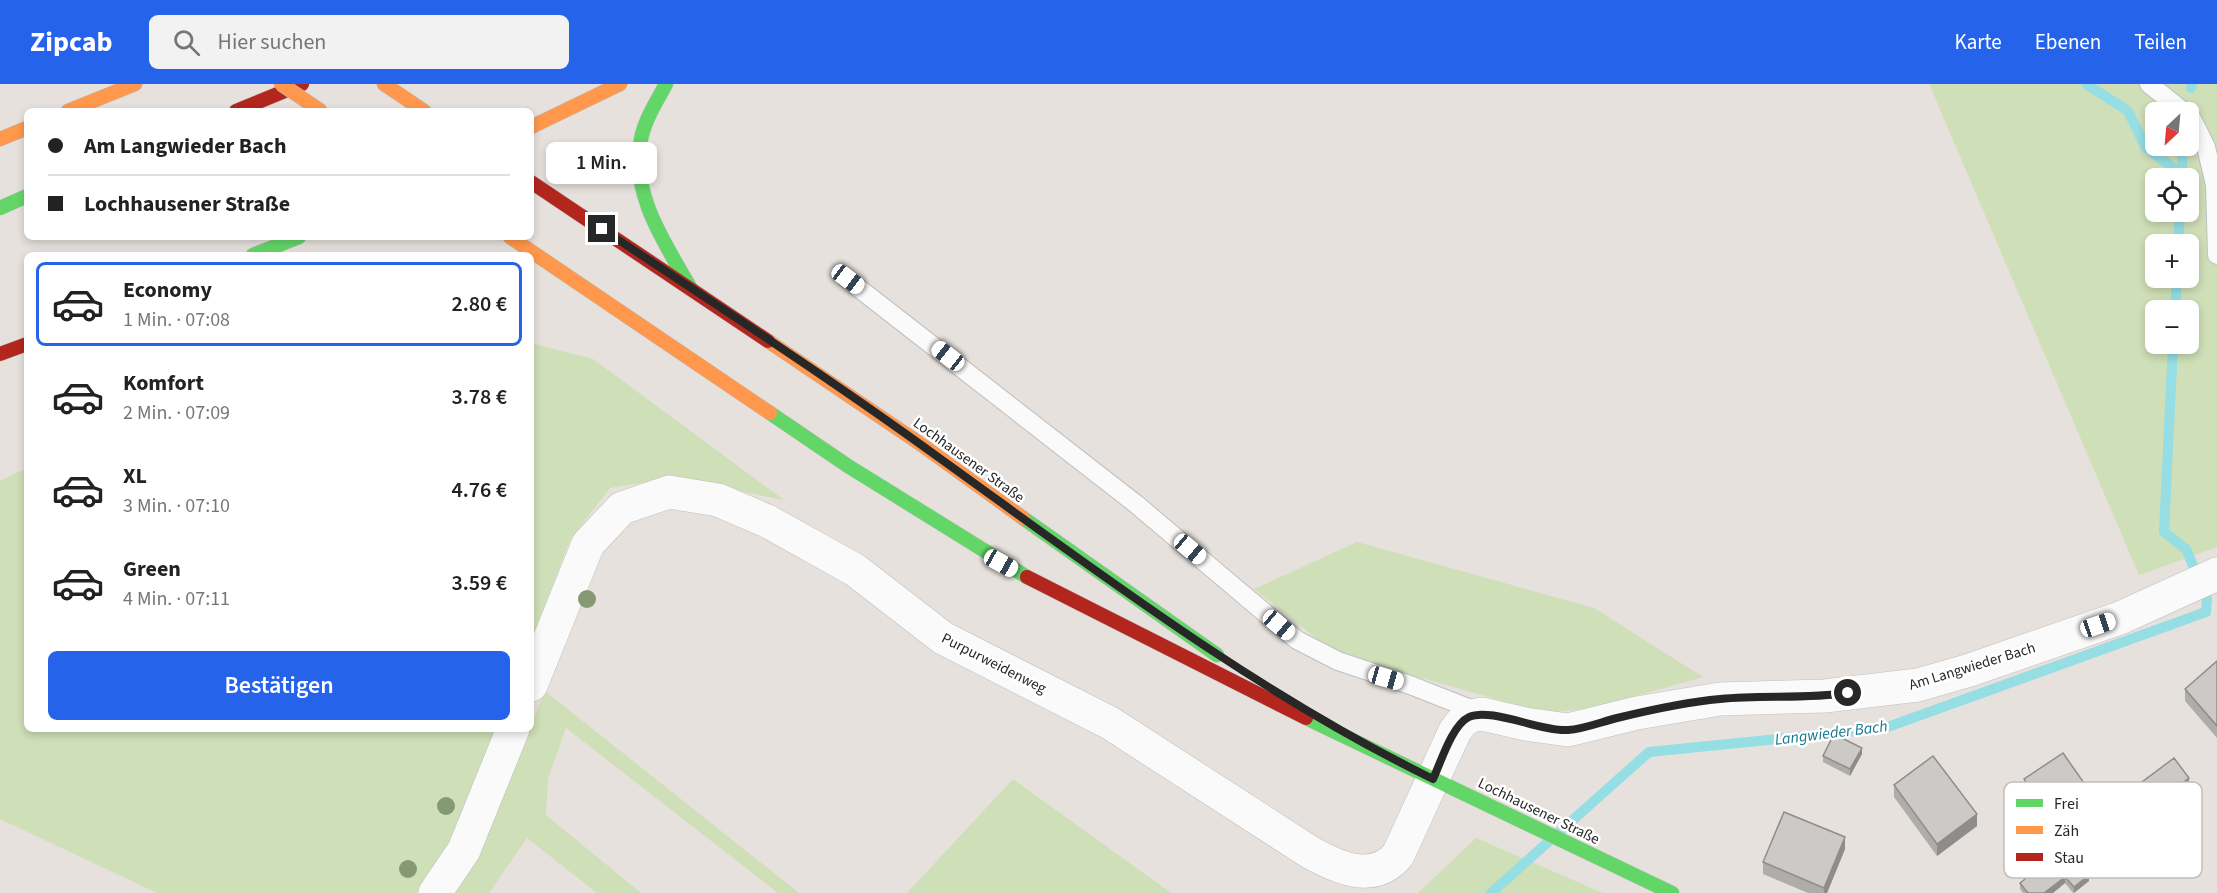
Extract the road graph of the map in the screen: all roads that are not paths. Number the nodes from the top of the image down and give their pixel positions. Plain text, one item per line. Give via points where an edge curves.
1 (135, 84) edge
2 (281, 84) edge
3 (302, 84) edge
4 (384, 84) edge
5 (620, 84) edge
6 (666, 84) edge
7 (2149, 84) edge
8 (2172, 102) edge
9 (75, 108) edge
10 (243, 108) edge
11 (317, 108) edge
12 (420, 108) edge
13 (534, 126) edge
14 (24, 129) edge
15 (2199, 133) edge
16 (0, 139) edge
17 (534, 184) edge
18 (24, 197) edge
19 (0, 208) edge
20 (291, 240) edge
21 (514, 240) edge
22 (261, 252) edge
23 (532, 252) edge
24 (534, 253) edge
25 (2217, 255) edge
26 (848, 279) dead end
27 (691, 289) junction
28 (24, 345) edge
29 (0, 354) edge
30 (2205, 580) edge
31 (534, 678) edge
32 (1482, 714) junction
33 (512, 732) edge
34 (1392, 759) junction
35 (1433, 779) junction
36 (435, 893) edge
37 (1672, 893) edge

1 - 9 main road
2 - 11 main road, bridge
3 - 10 main road
4 - 12 main road
5 - 13 main road
6 - 27 main road via 641,138 639,174 652,217
7 - 8 lane
14 - 16 main road
15 - 25 lane via 2215,184
17 - 27 main road, Lochhausener Straße
18 - 19 main road
20 - 22 main road
21 - 23 main road, Lochhausener Straße
24 - 34 main road, Lochhausener Straße via 848,466 1001,563
26 - 32 lane via 1126,497 1297,640 1338,661 1410,684
27 - 34 main road, Lochhausener Straße via 922,445 1234,666
28 - 29 main road
30 - 32 street, Am Langwieder Bach via 2120,618 1918,685 1825,696 1720,699 1568,730
31 - 35 street, Purpurweidenweg via 588,544 622,508 669,492 718,500 767,521 855,570 942,638 1110,723 1331,863 1356,871 1381,869 1392,862
32 - 35 street via 1470,716 1455,731
33 - 36 street via 464,850
34 - 35 main road, Lochhausener Straße
35 - 37 main road, Lochhausener Straße

